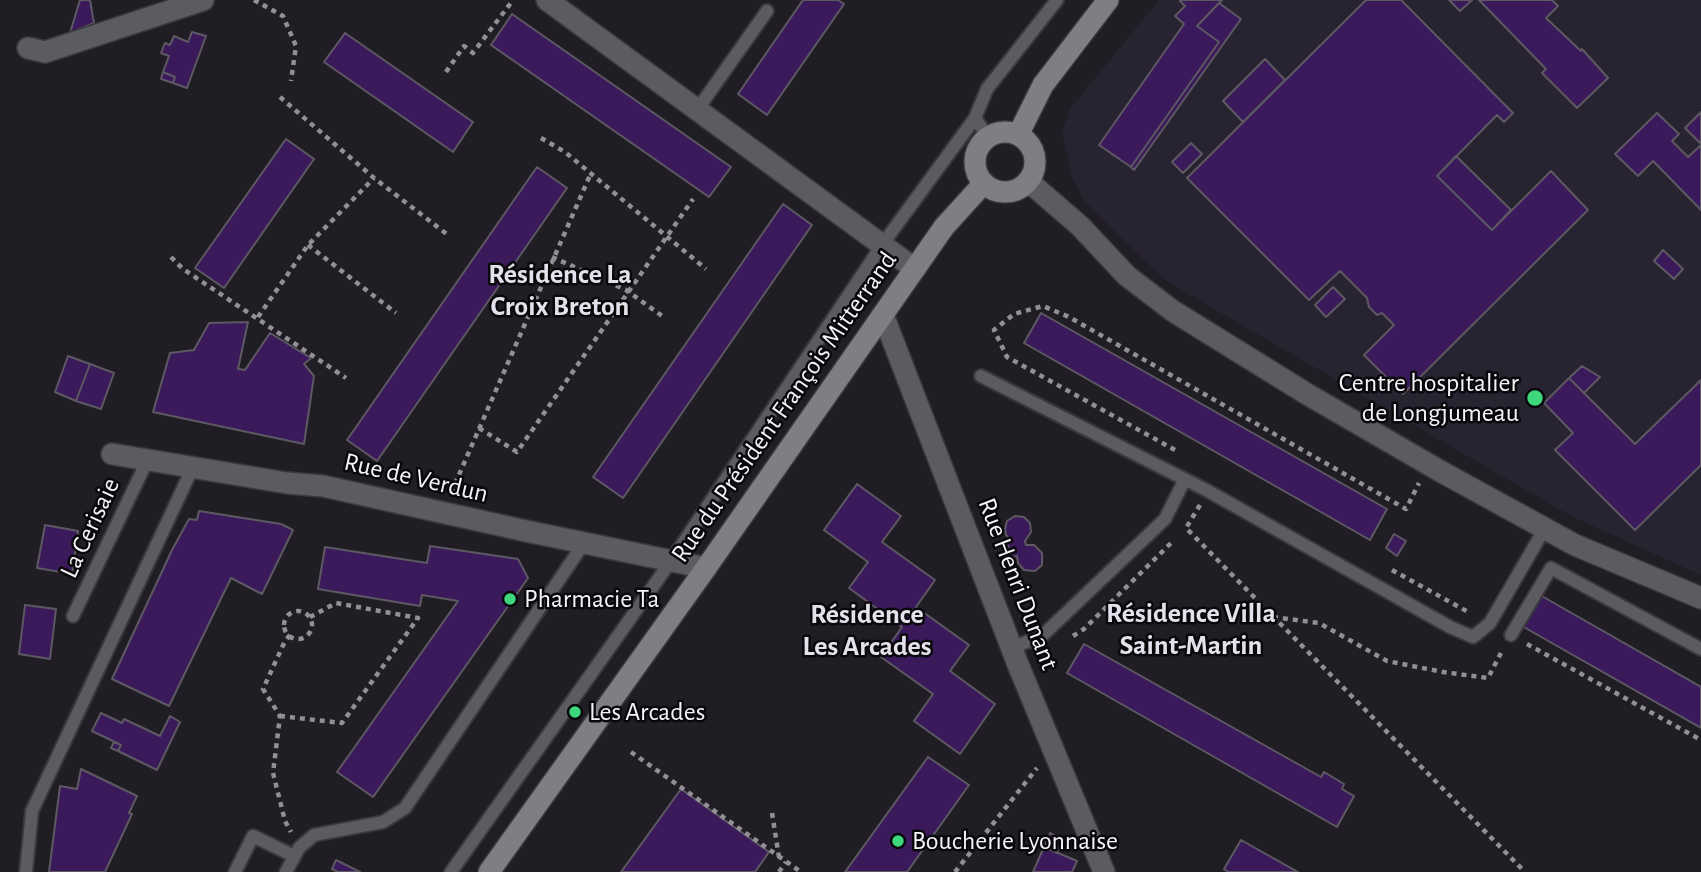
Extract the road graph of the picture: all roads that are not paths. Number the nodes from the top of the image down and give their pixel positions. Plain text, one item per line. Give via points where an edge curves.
1 (203, 0) edge
2 (547, 0) edge
3 (1057, 0) edge
4 (1108, 0) edge
5 (767, 11) dead end
6 (28, 47) dead end
7 (697, 110) junction
8 (975, 118) junction
9 (1018, 135) junction
10 (988, 137) junction
11 (1028, 181) junction
12 (984, 183) junction
13 (882, 245) junction
14 (915, 269) junction
15 (883, 315) junction
16 (981, 376) dead end
17 (112, 454) dead end
18 (148, 459) junction
19 (193, 467) junction
20 (1185, 479) junction
21 (1545, 528) junction
22 (584, 543) junction
23 (671, 561) junction
24 (706, 568) junction
25 (1701, 598) edge
26 (73, 616) dead end
27 (1511, 635) road end
28 (1012, 648) junction
29 (1701, 649) edge
30 (296, 852) junction
31 (26, 872) edge
32 (235, 872) edge
33 (286, 872) edge
34 (451, 872) edge
35 (489, 872) edge
36 (1104, 872) edge

1 - 6 street via 45,52
2 - 7 street
3 - 8 lane via 987,89
4 - 9 main road via 1043,85
5 - 7 lane
7 - 13 street
8 - 10 lane
8 - 13 lane
9 - 10 main road via 1008,132
9 - 11 main road via 1034,155
10 - 12 main road via 975,159
11 - 12 main road via 1012,191 992,189
11 - 21 street via 1080,226 1127,276 1173,311 1329,407
12 - 14 main road, Rue du Président François Mitterrand via 944,227
13 - 14 street
13 - 23 lane
14 - 15 main road, Rue du Président François Mitterrand
15 - 24 main road, Rue du Président François Mitterrand
15 - 28 street, Rue Henri Dunant
16 - 20 lane
17 - 18 street, Rue de Verdun
18 - 19 street, Rue de Verdun
18 - 26 lane, La Cerisaie
19 - 22 street, Rue de Verdun via 323,486
19 - 31 lane via 32,811
20 - 21 lane via 1473,637 1490,623
20 - 28 lane via 1165,519 1043,635
21 - 25 street
22 - 23 street, Rue de Verdun
22 - 30 lane via 405,808 383,822 314,835
23 - 24 street, Rue de Verdun
23 - 34 lane
24 - 35 main road, Rue du Président François Mitterrand
27 - 29 lane via 1551,569
28 - 36 street, Rue Henri Dunant
30 - 32 lane via 253,836
30 - 33 lane

